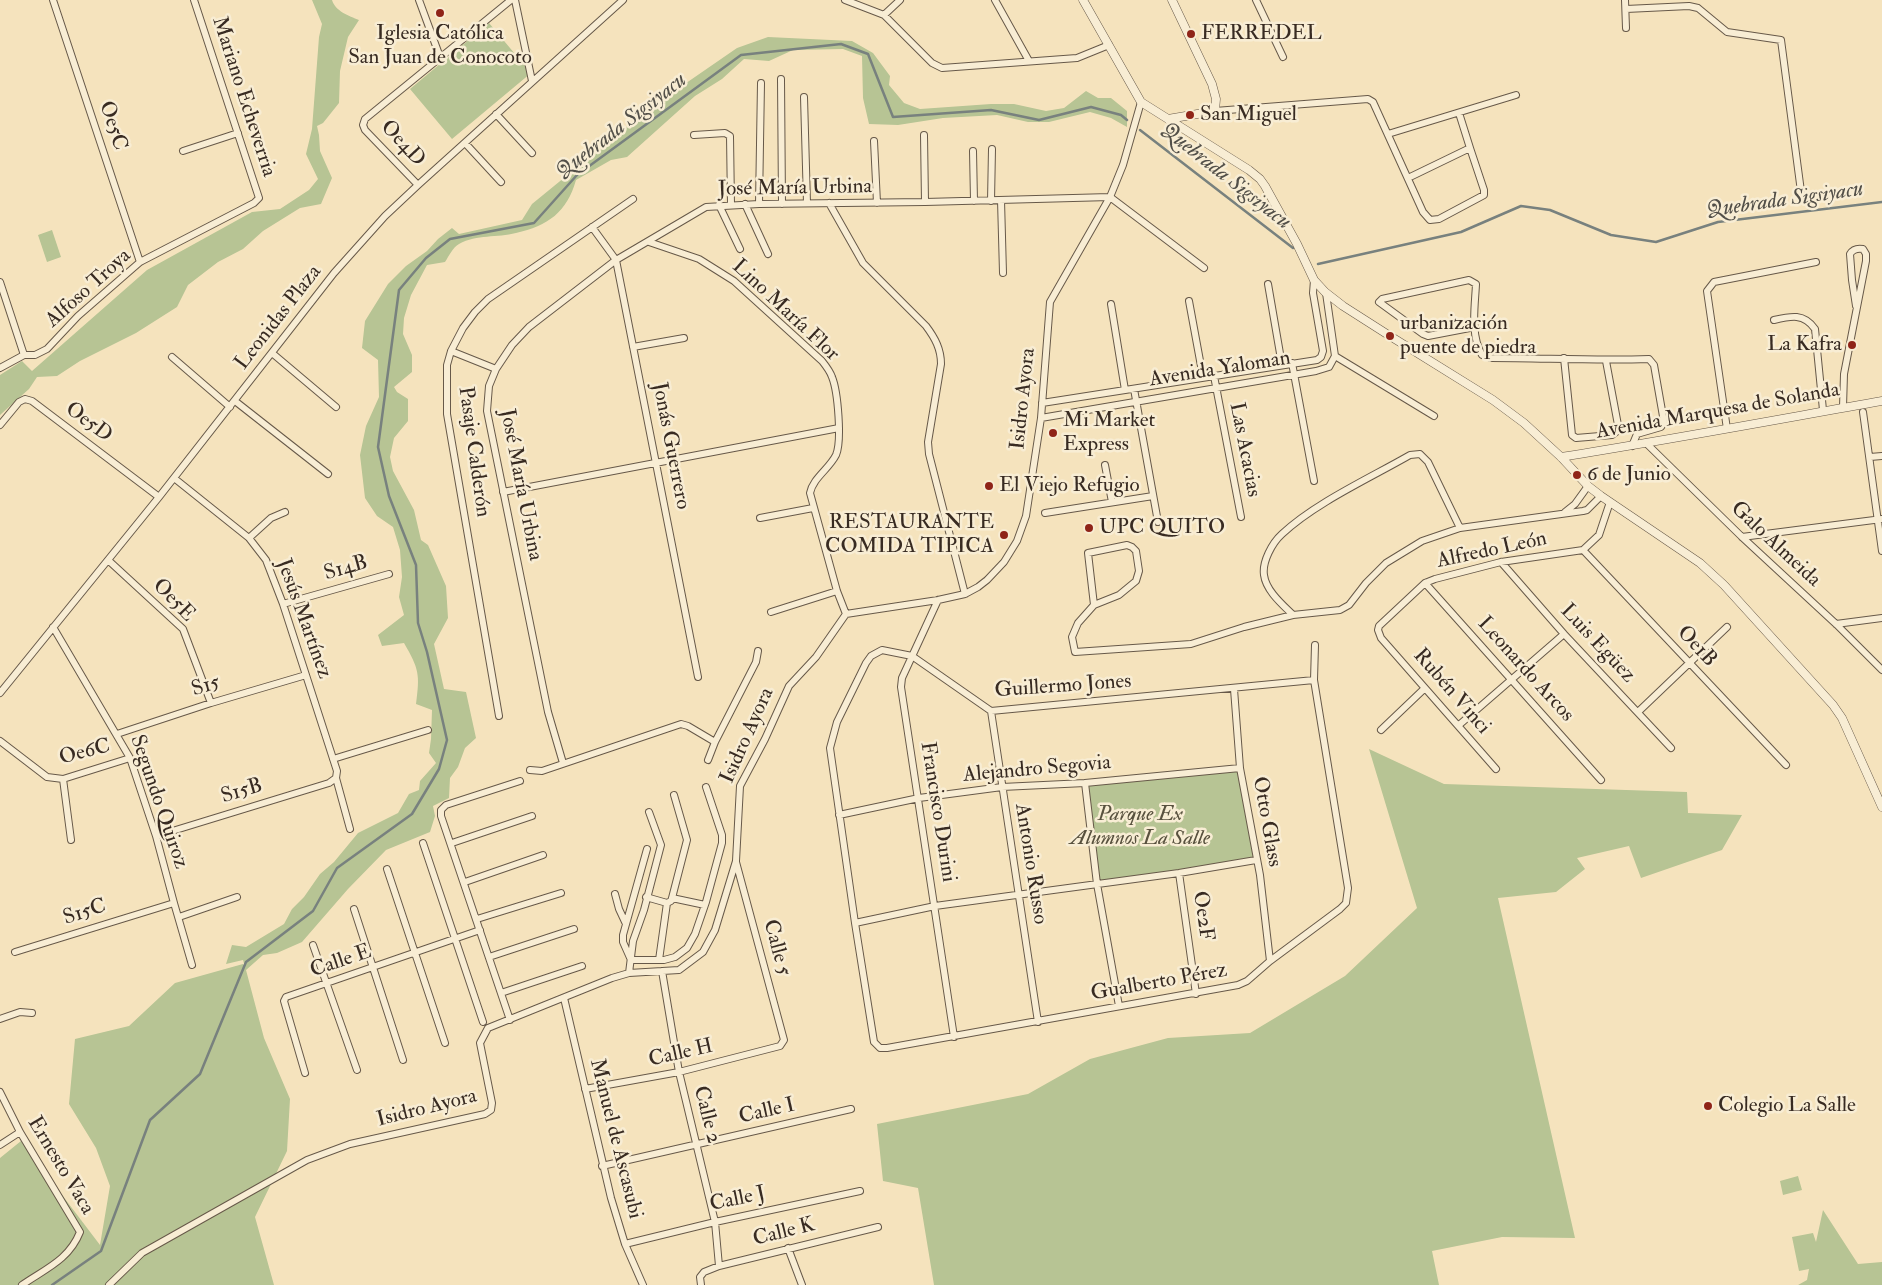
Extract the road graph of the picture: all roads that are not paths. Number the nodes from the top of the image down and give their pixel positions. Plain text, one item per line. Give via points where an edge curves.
1 (53, 0) edge
2 (194, 0) edge
3 (419, 0) edge
4 (510, 0) edge
5 (515, 0) edge
6 (623, 0) edge
7 (845, 0) edge
8 (900, 0) edge
9 (996, 0) edge
10 (1083, 0) edge
11 (1172, 0) edge
12 (1256, 0) edge
13 (1625, 0) edge
14 (1626, 9) junction
15 (884, 16) junction
16 (1626, 28) dead end
17 (1109, 45) junction
18 (440, 57) junction
19 (1283, 57) dead end
20 (1029, 61) junction
21 (781, 79) dead end
22 (532, 81) junction
23 (760, 84) dead end
24 (1516, 96) dead end
25 (804, 97) dead end
26 (1141, 102) junction
27 (1216, 111) junction
28 (1460, 113) junction
29 (496, 114) junction
30 (1168, 119) junction
31 (238, 133) junction
32 (1388, 134) junction
33 (694, 135) dead end
34 (924, 135) dead end
35 (874, 141) dead end
36 (464, 143) junction
37 (1470, 148) junction
38 (992, 149) dead end
39 (183, 151) dead end
40 (973, 152) dead end
41 (532, 153) dead end
42 (1408, 178) junction
43 (501, 182) dead end
44 (418, 185) junction
45 (1110, 197) junction
46 (633, 199) dead end
47 (1802, 199) dead end
48 (1001, 200) junction
49 (974, 201) junction
50 (991, 201) junction
51 (925, 202) junction
52 (254, 203) joint
53 (807, 203) junction
54 (829, 203) junction
55 (877, 203) junction
56 (745, 204) junction
57 (759, 204) junction
58 (782, 204) junction
59 (719, 205) junction
60 (731, 205) junction
61 (592, 227) junction
62 (648, 242) junction
63 (740, 249) dead end
64 (768, 254) dead end
65 (616, 260) junction
66 (140, 262) junction
67 (1816, 262) dead end
68 (1204, 268) dead end
69 (1003, 273) dead end
70 (1314, 280) junction
71 (0, 282) edge
72 (1268, 284) dead end
73 (1326, 293) junction
74 (1189, 301) dead end
75 (1111, 304) dead end
76 (1856, 306) junction
77 (1774, 320) dead end
78 (1474, 328) junction
79 (684, 338) dead end
80 (633, 347) junction
81 (451, 351) junction
82 (272, 353) junction
83 (24, 355) junction
84 (1335, 356) junction
85 (172, 357) dead end
86 (1564, 358) junction
87 (1606, 361) junction
88 (1292, 363) junction
89 (1282, 365) junction
90 (0, 368) edge
91 (496, 370) junction
92 (1294, 374) junction
93 (1214, 376) junction
94 (1203, 377) junction
95 (1216, 388) junction
96 (1134, 389) junction
97 (1125, 390) junction
98 (235, 401) junction
99 (1136, 401) junction
100 (1882, 401) edge
101 (1042, 403) junction
102 (230, 407) junction
103 (336, 407) dead end
104 (1843, 407) junction
105 (1823, 410) junction
106 (1863, 412) dead end
107 (1434, 416) dead end
108 (1041, 418) junction
109 (0, 425) edge
110 (839, 428) junction
111 (1727, 429) junction
112 (1646, 444) junction
113 (1632, 446) junction
114 (1882, 456) edge
115 (1561, 457) junction
116 (1870, 457) junction
117 (657, 463) junction
118 (1105, 465) dead end
119 (328, 474) dead end
120 (174, 478) junction
121 (1314, 481) dead end
122 (1588, 486) junction
123 (503, 492) junction
124 (1153, 496) junction
125 (1601, 496) junction
126 (159, 498) junction
127 (1112, 502) junction
128 (1610, 502) junction
129 (813, 508) junction
130 (285, 512) dead end
131 (1045, 513) dead end
132 (1564, 513) junction
133 (1240, 517) dead end
134 (760, 518) dead end
135 (1880, 519) edge
136 (1158, 522) dead end
137 (1460, 528) junction
138 (1742, 537) junction
139 (249, 538) junction
140 (1583, 550) junction
141 (1882, 551) edge
142 (108, 560) junction
143 (1501, 562) junction
144 (389, 574) dead end
145 (1425, 583) junction
146 (837, 591) junction
147 (965, 594) junction
148 (938, 600) junction
149 (284, 604) junction
150 (1094, 605) junction
151 (771, 612) dead end
152 (846, 614) junction
153 (1293, 615) junction
154 (1882, 618) edge
155 (1836, 624) junction
156 (53, 627) junction
157 (1727, 627) dead end
158 (1564, 634) junction
159 (1381, 638) joint
160 (1315, 645) dead end
161 (758, 651) dead end
162 (912, 656) junction
163 (1689, 664) junction
164 (1882, 670) edge
165 (306, 675) junction
166 (698, 677) dead end
167 (1512, 679) junction
168 (1314, 680) junction
169 (1425, 688) junction
170 (1234, 689) junction
171 (0, 693) edge
172 (211, 702) junction
173 (990, 711) junction
174 (1638, 712) junction
175 (499, 716) dead end
176 (1459, 725) junction
177 (428, 730) dead end
178 (1381, 730) dead end
179 (117, 734) junction
180 (0, 741) edge
181 (715, 742) junction
182 (1671, 748) dead end
183 (130, 758) junction
184 (333, 759) junction
185 (708, 760) dead end
186 (563, 763) junction
187 (1786, 765) dead end
188 (1240, 768) junction
189 (1496, 769) dead end
190 (530, 770) dead end
191 (336, 778) junction
192 (63, 779) junction
193 (520, 780) dead end
194 (1601, 780) dead end
195 (1085, 783) junction
196 (706, 787) dead end
197 (1002, 787) junction
198 (674, 794) dead end
199 (919, 798) junction
200 (1882, 807) edge
201 (649, 812) dead end
202 (839, 815) junction
203 (532, 816) dead end
204 (350, 829) dead end
205 (156, 836) junction
206 (71, 840) dead end
207 (423, 843) dead end
208 (452, 844) junction
209 (647, 849) dead end
210 (544, 856) dead end
211 (1256, 860) junction
212 (736, 861) junction
213 (387, 869) dead end
214 (1179, 873) junction
215 (465, 882) junction
216 (1097, 884) junction
217 (562, 893) dead end
218 (616, 894) dead end
219 (1018, 895) junction
220 (237, 897) dead end
221 (646, 897) junction
222 (669, 900) junction
223 (174, 903) junction
224 (164, 905) joint
225 (705, 905) junction
226 (935, 906) junction
227 (354, 909) dead end
228 (179, 917) junction
229 (476, 919) junction
230 (854, 923) junction
231 (626, 924) junction
232 (480, 930) junction
233 (574, 930) dead end
234 (455, 940) junction
235 (313, 946) dead end
236 (15, 952) dead end
237 (415, 954) junction
238 (489, 957) junction
239 (631, 960) junction
240 (659, 960) junction
241 (1270, 961) junction
242 (192, 965) dead end
243 (582, 966) dead end
244 (374, 968) junction
245 (662, 971) junction
246 (629, 973) junction
247 (328, 984) junction
248 (501, 993) junction
249 (1196, 994) junction
250 (564, 998) junction
251 (1119, 1006) junction
252 (32, 1013) dead end
253 (0, 1019) edge
254 (510, 1020) junction
255 (483, 1022) dead end
256 (1038, 1022) junction
257 (954, 1036) junction
258 (874, 1042) joint
259 (445, 1043) dead end
260 (783, 1044) joint
261 (403, 1060) dead end
262 (357, 1070) dead end
263 (679, 1072) junction
264 (304, 1073) dead end
265 (585, 1089) junction
266 (0, 1092) edge
267 (851, 1109) dead end
268 (20, 1132) junction
269 (0, 1145) edge
270 (697, 1145) junction
271 (602, 1166) junction
272 (860, 1191) dead end
273 (715, 1222) junction
274 (878, 1227) dead end
275 (625, 1244) junction
276 (788, 1248) junction
277 (719, 1266) junction
278 (22, 1285) edge
279 (109, 1285) edge
280 (643, 1285) edge
281 (701, 1285) edge
282 (802, 1285) edge

1 - 66 street, Oe5C
2 - 31 street, Mariano Echeverria
3 - 18 street
4 - 18 street
5 - 22 street
6 - 22 street, Leonidas Plaza
7 - 15 street
8 - 15 street
9 - 20 street
10 - 17 street
11 - 27 street via 1212,84
12 - 19 street
13 - 14 street
14 - 16 street
14 - 47 street via 1689,6 1698,8 1727,32 1781,40
15 - 20 street via 942,68
17 - 20 street via 1077,58
17 - 26 street
18 - 44 street, Oe4D via 365,119 362,125
21 - 58 street
22 - 29 street, Leonidas Plaza
23 - 57 street
24 - 28 street
25 - 53 street
26 - 30 street
26 - 45 street, Isidro Ayora
27 - 30 street
27 - 32 street via 1368,99 1373,102
28 - 32 street
28 - 37 street
29 - 36 street, Leonidas Plaza
29 - 41 street
30 - 70 street via 1260,178
31 - 39 street
31 - 52 street, Mariano Echeverria via 259,198
32 - 42 street
33 - 60 street via 730,136
34 - 51 street
35 - 55 street
36 - 43 street
36 - 44 street, Leonidas Plaza
37 - 42 street
37 - 42 street via 1484,195 1439,219 1426,217
38 - 50 street
40 - 49 street
44 - 82 street, Leonidas Plaza via 361,241
45 - 48 street, José María Urbina
45 - 68 street
45 - 101 street, Isidro Ayora via 1050,302
46 - 61 street, Pasaje Calderón
48 - 50 street, José María Urbina
48 - 69 street
49 - 50 street, José María Urbina
49 - 51 street, José María Urbina
51 - 55 street, José María Urbina
52 - 66 street, Alfoso Troya
53 - 54 street, José María Urbina
53 - 58 street, José María Urbina
54 - 55 street, José María Urbina
54 - 147 street via 863,263 926,326 938,344 941,364 928,442 929,454
56 - 57 street, José María Urbina
56 - 60 street, José María Urbina
56 - 64 street
57 - 58 street, José María Urbina
59 - 60 street, José María Urbina
59 - 62 street, José María Urbina via 701,209
59 - 63 street
61 - 65 street, Jonás Guerrero
61 - 81 street, Pasaje Calderón via 488,299 463,328
62 - 65 street, José María Urbina
62 - 110 street, Lino María Flor via 699,259 734,280 822,361 832,375
65 - 80 street, Jonás Guerrero
65 - 91 street, José María Urbina via 529,327 512,345
66 - 83 street, Alfoso Troya via 78,316 47,349 35,355
67 - 111 street via 1714,282 1706,291
70 - 73 street
70 - 88 street, Avenida Yaloman via 1313,293 1323,355 1317,360
71 - 83 street
72 - 89 street
73 - 84 street
73 - 115 street via 1493,400 1524,422
74 - 94 street
75 - 97 street
76 - 76 street via 1866,261 1866,254 1860,248 1850,254
76 - 104 street via 1844,374
77 - 105 street via 1790,316 1800,318 1810,321 1815,329
78 - 78 street via 1428,336 1379,302 1469,280 1476,284
78 - 86 street via 1482,355 1491,358
79 - 80 street
80 - 117 street, Jonás Guerrero
81 - 91 street
81 - 175 street, Pasaje Calderón via 447,365 447,414
82 - 98 street, Leonidas Plaza
82 - 103 street
83 - 90 street, Alfoso Troya
84 - 92 street, Avenida Yaloman via 1329,367
84 - 107 street
85 - 102 street
86 - 87 street
86 - 87 street via 1572,435 1576,438 1616,432 1618,425
87 - 113 street via 1649,359 1654,365 1664,425 1637,434
88 - 89 street, Avenida Yaloman
88 - 92 street
89 - 93 street, Avenida Yaloman
91 - 123 street, José María Urbina via 489,386 486,411
92 - 95 street, Avenida Yaloman
92 - 121 street
93 - 94 street, Avenida Yaloman
93 - 95 street, Las Acacias
94 - 96 street, Avenida Yaloman
95 - 99 street, Avenida Yaloman
95 - 133 street, Las Acacias
96 - 97 street, Avenida Yaloman
96 - 99 street
97 - 101 street, Avenida Yaloman
98 - 102 street, Leonidas Plaza
98 - 119 street
99 - 108 street, Avenida Yaloman
99 - 124 street
100 - 104 street, Avenida Marquesa de Solanda
101 - 108 street, Isidro Ayora
102 - 120 street, Leonidas Plaza
104 - 105 street, Avenida Marquesa de Solanda
105 - 111 street, Avenida Marquesa de Solanda
106 - 116 street
108 - 147 street, Isidro Ayora via 1026,516 1017,541 991,576
109 - 126 street, Oe5D via 19,402 25,398 32,401
110 - 117 street
110 - 129 street, Lino María Flor via 835,456 810,490
111 - 112 street, Avenida Marquesa de Solanda
112 - 113 street, Avenida Marquesa de Solanda
112 - 138 street, Galo Almeida
113 - 115 street, Avenida Marquesa de Solanda
114 - 116 street
115 - 122 street
116 - 135 street
117 - 123 street
117 - 166 street, Jonás Guerrero
118 - 127 street
120 - 126 street, Leonidas Plaza
120 - 139 street, Jesús Martínez
122 - 125 street
122 - 132 street
123 - 186 street, José María Urbina via 548,712
124 - 127 street
124 - 136 street
125 - 128 street
125 - 132 street via 1587,510
126 - 142 street, Leonidas Plaza
127 - 131 street
128 - 140 street via 1599,535
128 - 200 street via 1700,563 1824,694 1842,718
129 - 134 street
129 - 146 street, Lino María Flor
130 - 139 street via 271,518
132 - 137 street
135 - 138 street
135 - 141 street
137 - 153 street via 1422,541 1386,564 1345,608
137 - 153 street via 1428,462 1420,454 1410,455 1310,512 1281,535 1272,547 1263,573 1265,582
138 - 155 street, Galo Almeida
139 - 149 street, Jesús Martínez via 266,560
140 - 143 street, Alfredo León
140 - 163 street, Oe1B
142 - 156 street, Leonidas Plaza
142 - 172 street, Oe5E via 183,629
143 - 145 street, Alfredo León
143 - 158 street, Luis Egüez
144 - 149 street, S14B
145 - 159 street, Alfredo León via 1381,623 1378,630
145 - 167 street, Leonardo Arcos
146 - 151 street
146 - 152 street, Lino María Flor
147 - 148 street, Isidro Ayora
148 - 152 street, Isidro Ayora
148 - 162 street, Francisco Durini
149 - 165 street, Jesús Martínez
150 - 150 street via 1119,595 1136,581 1139,571 1136,551 1132,547 1127,545 1088,553
150 - 153 street via 1078,623 1072,637 1075,652 1191,644
152 - 212 street, Isidro Ayora via 816,657 788,686 740,786
154 - 155 street
155 - 164 street, Galo Almeida
156 - 171 street, Leonidas Plaza
156 - 179 street, Segundo Quiroz
157 - 163 street
158 - 167 street
158 - 174 street, Luis Egüez
159 - 169 street, Rubén Vinci
160 - 168 street, Gualberto Pérez
161 - 181 street via 756,662
162 - 173 street, Guillermo Jones
162 - 199 street, Francisco Durini via 901,687
162 - 202 street, Guillermo Jones via 882,650 871,656 837,722 830,748
163 - 174 street
163 - 187 street, Oe1B
165 - 172 street, S15
165 - 184 street, Jesús Martínez
167 - 176 street
167 - 194 street, Leonardo Arcos
168 - 170 street, Guillermo Jones
168 - 241 street, Gualberto Pérez via 1348,896 1340,909
169 - 176 street, Rubén Vinci
169 - 178 street
170 - 173 street, Guillermo Jones
170 - 188 street, Otto Glass
172 - 179 street, S15
173 - 197 street, Antonio Russo
174 - 182 street, Luis Egüez
176 - 189 street, Rubén Vinci
177 - 184 street
179 - 183 street, Segundo Quiroz
180 - 192 street, Oe6C via 47,777
181 - 185 street
181 - 186 street via 681,724
183 - 192 street, Oe6C
183 - 205 street, Segundo Quiroz
184 - 191 street, Jesús Martínez
186 - 190 street via 542,771
188 - 195 street, Alejandro Segovia
188 - 211 street, Otto Glass
191 - 204 street, Jesús Martínez
191 - 205 street, S15B via 329,783
192 - 206 street
193 - 208 street via 446,805 441,810
195 - 197 street, Alejandro Segovia
195 - 216 street
196 - 225 street via 722,840
197 - 199 street, Alejandro Segovia
197 - 219 street, Antonio Russo
198 - 222 street via 687,840
199 - 202 street, Alejandro Segovia
199 - 226 street, Francisco Durini
201 - 221 street via 661,845
202 - 230 street, Guillermo Jones
203 - 208 street
205 - 223 street, Segundo Quiroz
207 - 234 street
208 - 215 street
209 - 231 street
210 - 215 street
211 - 214 street
211 - 241 street, Otto Glass
212 - 245 street, Isidro Ayora via 715,930 703,952 678,970
212 - 260 street, Calle 5
213 - 237 street
214 - 216 street
214 - 249 street, Oe2F
215 - 229 street
216 - 219 street
216 - 251 street
217 - 229 street
218 - 231 street
219 - 226 street
219 - 256 street, Antonio Russo
220 - 228 street
221 - 222 street
221 - 239 street
222 - 225 street
222 - 240 street
223 - 224 street, Segundo Quiroz
223 - 228 street
224 - 236 street, S15C
225 - 240 street via 687,948 675,957
226 - 230 street
226 - 257 street, Francisco Durini
227 - 244 street
228 - 242 street
229 - 232 street
230 - 258 street, Guillermo Jones
231 - 239 street via 622,938
232 - 234 street, Calle E
232 - 238 street
233 - 238 street
234 - 237 street, Calle E
234 - 255 street
235 - 247 street
237 - 244 street, Calle E
237 - 259 street
238 - 248 street
239 - 240 street
239 - 246 street
241 - 249 street, Gualberto Pérez via 1247,981
243 - 248 street
244 - 247 street, Calle E
244 - 261 street
245 - 246 street, Isidro Ayora
245 - 263 street, Calle 2
246 - 250 street, Isidro Ayora
247 - 262 street
247 - 264 street, Calle E via 286,997 284,1001
248 - 254 street
249 - 251 street, Gualberto Pérez
250 - 254 street, Isidro Ayora
250 - 265 street, Manuel de Ascasubi
251 - 256 street, Gualberto Pérez
252 - 253 street via 20,1012
254 - 279 street, Isidro Ayora via 488,1028 480,1043 492,1103 491,1110 485,1114 350,1144 307,1160 142,1253
256 - 257 street, Gualberto Pérez
257 - 258 street, Gualberto Pérez via 887,1048 880,1048
260 - 263 street, Calle H
263 - 265 street, Calle H
263 - 270 street, Calle 2
265 - 271 street, Manuel de Ascasubi
266 - 268 street, Ernesto Vaca
267 - 270 street, Calle I
268 - 269 street
268 - 278 street, Ernesto Vaca via 80,1232 67,1255
270 - 271 street, Calle I
270 - 273 street, Calle 2
271 - 275 street, Manuel de Ascasubi
272 - 273 street, Calle J
273 - 275 street, Calle J
273 - 277 street, Calle 2
274 - 276 street, Calle K
275 - 280 street, Manuel de Ascasubi
276 - 277 street, Calle K
276 - 282 street
277 - 281 street, Calle K via 704,1272 700,1277

